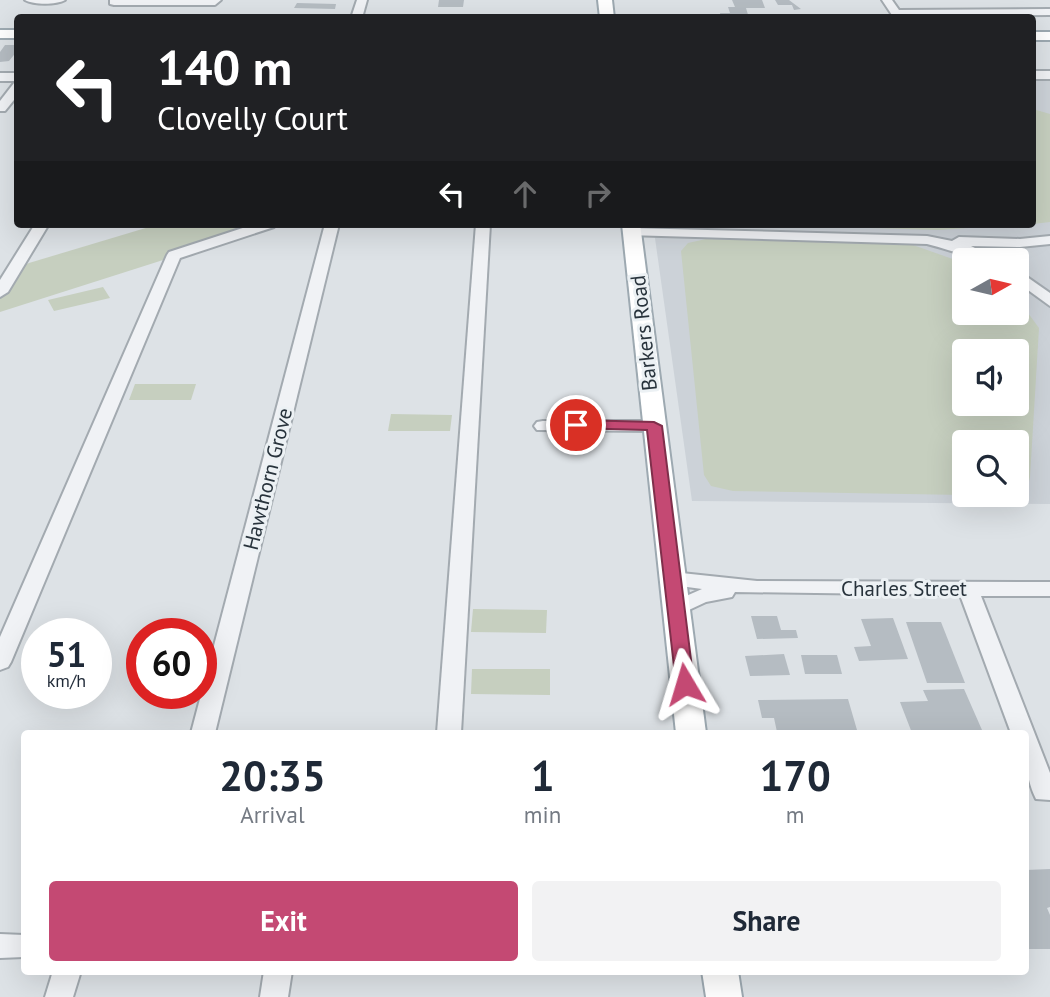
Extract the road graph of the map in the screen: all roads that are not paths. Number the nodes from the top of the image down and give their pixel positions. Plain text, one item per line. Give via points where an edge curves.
1 (30, 0) edge
2 (60, 0) edge
3 (216, 0) edge
4 (887, 0) edge
5 (114, 2) dead end
6 (1050, 12) edge
7 (14, 91) edge
8 (1, 108) edge
9 (38, 228) edge
10 (257, 228) edge
11 (331, 228) edge
12 (483, 228) edge
13 (632, 228) edge
14 (927, 240) junction
15 (1050, 240) edge
16 (1020, 243) junction
17 (961, 248) edge
18 (1009, 248) edge
19 (5, 278) edge
20 (1029, 285) edge
21 (0, 292) edge
22 (1050, 302) edge
23 (543, 426) dead end
24 (654, 426) junction
25 (672, 579) junction
26 (757, 588) junction
27 (968, 589) junction
28 (1050, 589) edge
29 (676, 609) junction
30 (0, 662) edge
31 (204, 730) edge
32 (449, 730) edge
33 (691, 730) edge
34 (1022, 730) edge
35 (1029, 749) edge
36 (1045, 792) dead end
37 (0, 946) edge
38 (21, 946) edge
39 (66, 975) edge
40 (277, 975) edge
41 (720, 975) edge
42 (59, 997) edge
43 (274, 997) edge
44 (723, 997) edge

1 - 2 street
3 - 5 street
4 - 6 street via 896,13
7 - 8 street
9 - 19 street
10 - 30 street via 174,255
11 - 31 street, Hawthorn Grove
12 - 32 street
13 - 14 street
13 - 24 main road, Barkers Road
14 - 16 street
14 - 17 street
15 - 16 street
16 - 18 street
19 - 21 street
20 - 22 street
23 - 24 street
24 - 25 main road, Barkers Road
25 - 26 street, Charles Street
25 - 29 main road, Barkers Road
26 - 27 street, Charles Street
26 - 29 street, Charles Street via 709,594
27 - 28 street, Charles Street
27 - 34 street
29 - 33 main road, Barkers Road
35 - 36 street
37 - 38 street
39 - 42 street
40 - 43 street
41 - 44 main road

